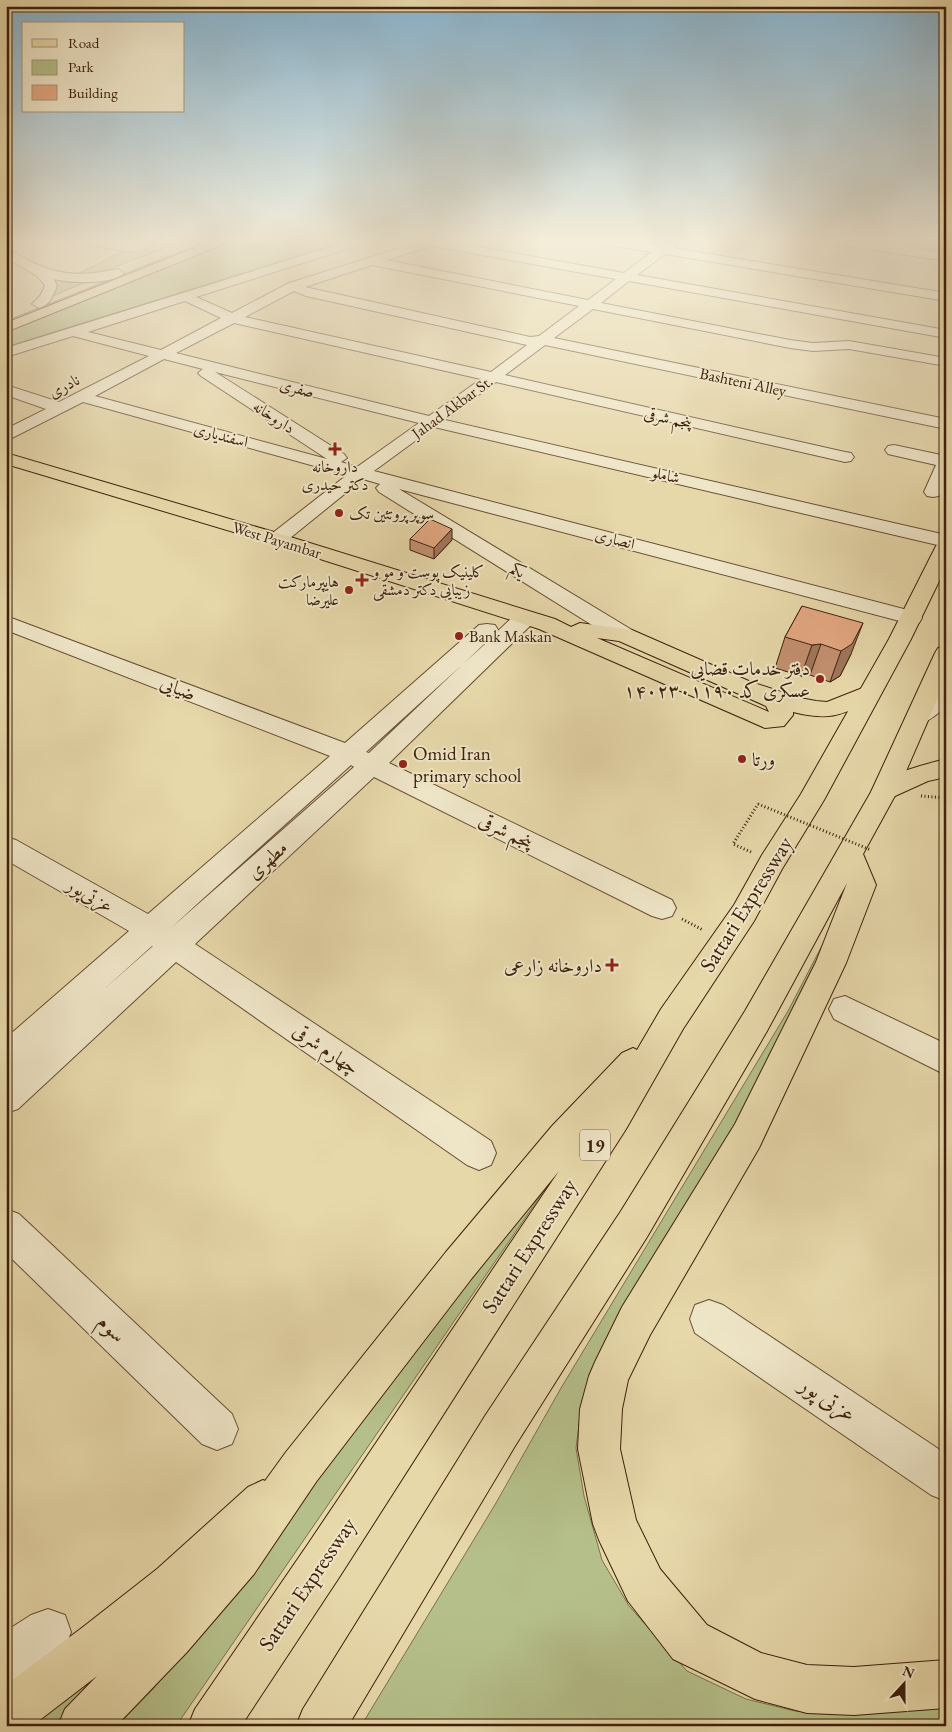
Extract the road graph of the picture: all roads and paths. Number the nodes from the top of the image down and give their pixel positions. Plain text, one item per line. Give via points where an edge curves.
1 (26, 320) edge
2 (111, 320) edge
3 (228, 320) edge
4 (240, 320) edge
5 (436, 320) edge
6 (569, 320) edge
7 (665, 320) edge
8 (866, 320) edge
9 (6, 328) edge
10 (72, 332) junction
11 (946, 334) edge
12 (48, 340) junction
13 (541, 340) junction
14 (75, 348) dead end
15 (6, 353) edge
16 (161, 355) junction
17 (121, 361) dead end
18 (188, 362) junction
19 (946, 362) edge
20 (139, 367) junction
21 (492, 379) junction
22 (6, 390) edge
23 (82, 397) junction
24 (60, 408) junction
25 (433, 422) junction
26 (946, 424) edge
27 (6, 436) edge
28 (894, 450) dead end
29 (845, 457) dead end
30 (6, 458) edge
31 (946, 461) edge
32 (360, 472) junction
33 (933, 492) dead end
34 (277, 540) junction
35 (946, 541) edge
36 (946, 546) edge
37 (526, 618) junction
38 (911, 618) junction
39 (6, 622) edge
40 (624, 635) junction
41 (946, 653) edge
42 (743, 687) junction
43 (870, 692) junction
44 (946, 692) edge
45 (919, 716) junction
46 (361, 760) junction
47 (946, 768) edge
48 (884, 792) junction
49 (733, 844) dead end
50 (6, 847) edge
51 (861, 852) junction
52 (662, 908) joint
53 (161, 937) junction
54 (725, 941) junction
55 (845, 1009) dead end
56 (672, 1019) junction
57 (6, 1059) edge
58 (946, 1060) edge
59 (6, 1098) edge
60 (478, 1153) dead end
61 (6, 1227) edge
62 (710, 1319) dead end
63 (217, 1429) dead end
64 (301, 1467) junction
65 (946, 1480) edge
66 (48, 1632) dead end
67 (6, 1659) edge
68 (946, 1684) edge
69 (6, 1715) edge
70 (82, 1726) edge
71 (212, 1726) edge
72 (320, 1726) edge

1 - 9 main road
2 - 10 street
3 - 16 street, نادری
4 - 21 street, پنجم شرقی
5 - 13 street, Bashteni Alley
6 - 13 street, Jahad Akbar St.
7 - 19 street via 790,344 813,347 849,345
8 - 11 street
10 - 12 street
10 - 16 street, صفری
12 - 14 street
12 - 15 street
13 - 21 street, Jahad Akbar St.
13 - 26 street, Bashteni Alley
16 - 18 street, صفری
16 - 20 street, نادری
17 - 20 street
18 - 25 street, صفری
18 - 32 street, داروخانه
20 - 23 street, نادری
21 - 25 street, Jahad Akbar St.
21 - 29 street, پنجم شرقی
22 - 24 street
23 - 24 street, نادری
23 - 32 street, اسفندیاری
24 - 27 street, نادری
25 - 32 street, Jahad Akbar St.
25 - 35 street, شاملو
28 - 31 street
30 - 34 main road, West Payambar
31 - 33 street
32 - 34 street, Jahad Akbar St.
32 - 38 street, انصاری
32 - 40 street, یکم
34 - 37 main road, West Payambar
36 - 38 main road, Sattari Expressway / 19
37 - 40 main road, West Payambar
37 - 42 main road, West Payambar via 765,720 776,720 781,715 781,707 774,701
37 - 46 street, مطهری
38 - 43 main road, Sattari Expressway / 19
39 - 46 street, ضیایی
40 - 42 main road, West Payambar
41 - 45 main road
42 - 43 main road, West Payambar via 796,705 823,710 842,706
43 - 54 main road, Sattari Expressway / 19 via 812,800
44 - 45 street
45 - 48 main road
46 - 52 street, پنجم شرقی
46 - 53 street, مطهری
47 - 48 main road via 921,774
48 - 51 main road
49 - 51 path, bridge via 758,804
50 - 53 street, عزتی‌پور
51 - 68 main road via 862,885 830,963 747,1136 636,1321 609,1376 601,1409 599,1449 615,1524 644,1585 690,1642 755,1675 807,1689 854,1690
51 - 72 main road via 634,1224 500,1431
52 - 54 path
53 - 57 street, مطهری
53 - 59 street, مطهری
53 - 60 street, چهارم شرقی
54 - 56 main road, Sattari Expressway / 19
55 - 58 street
56 - 64 main road via 564,1138 459,1265
56 - 71 main road, Sattari Expressway / 19 via 614,1118
61 - 63 street, سوم
62 - 65 street, عزتی پور
64 - 69 main road via 174,1585
64 - 70 main road via 238,1558 170,1635
66 - 67 street

